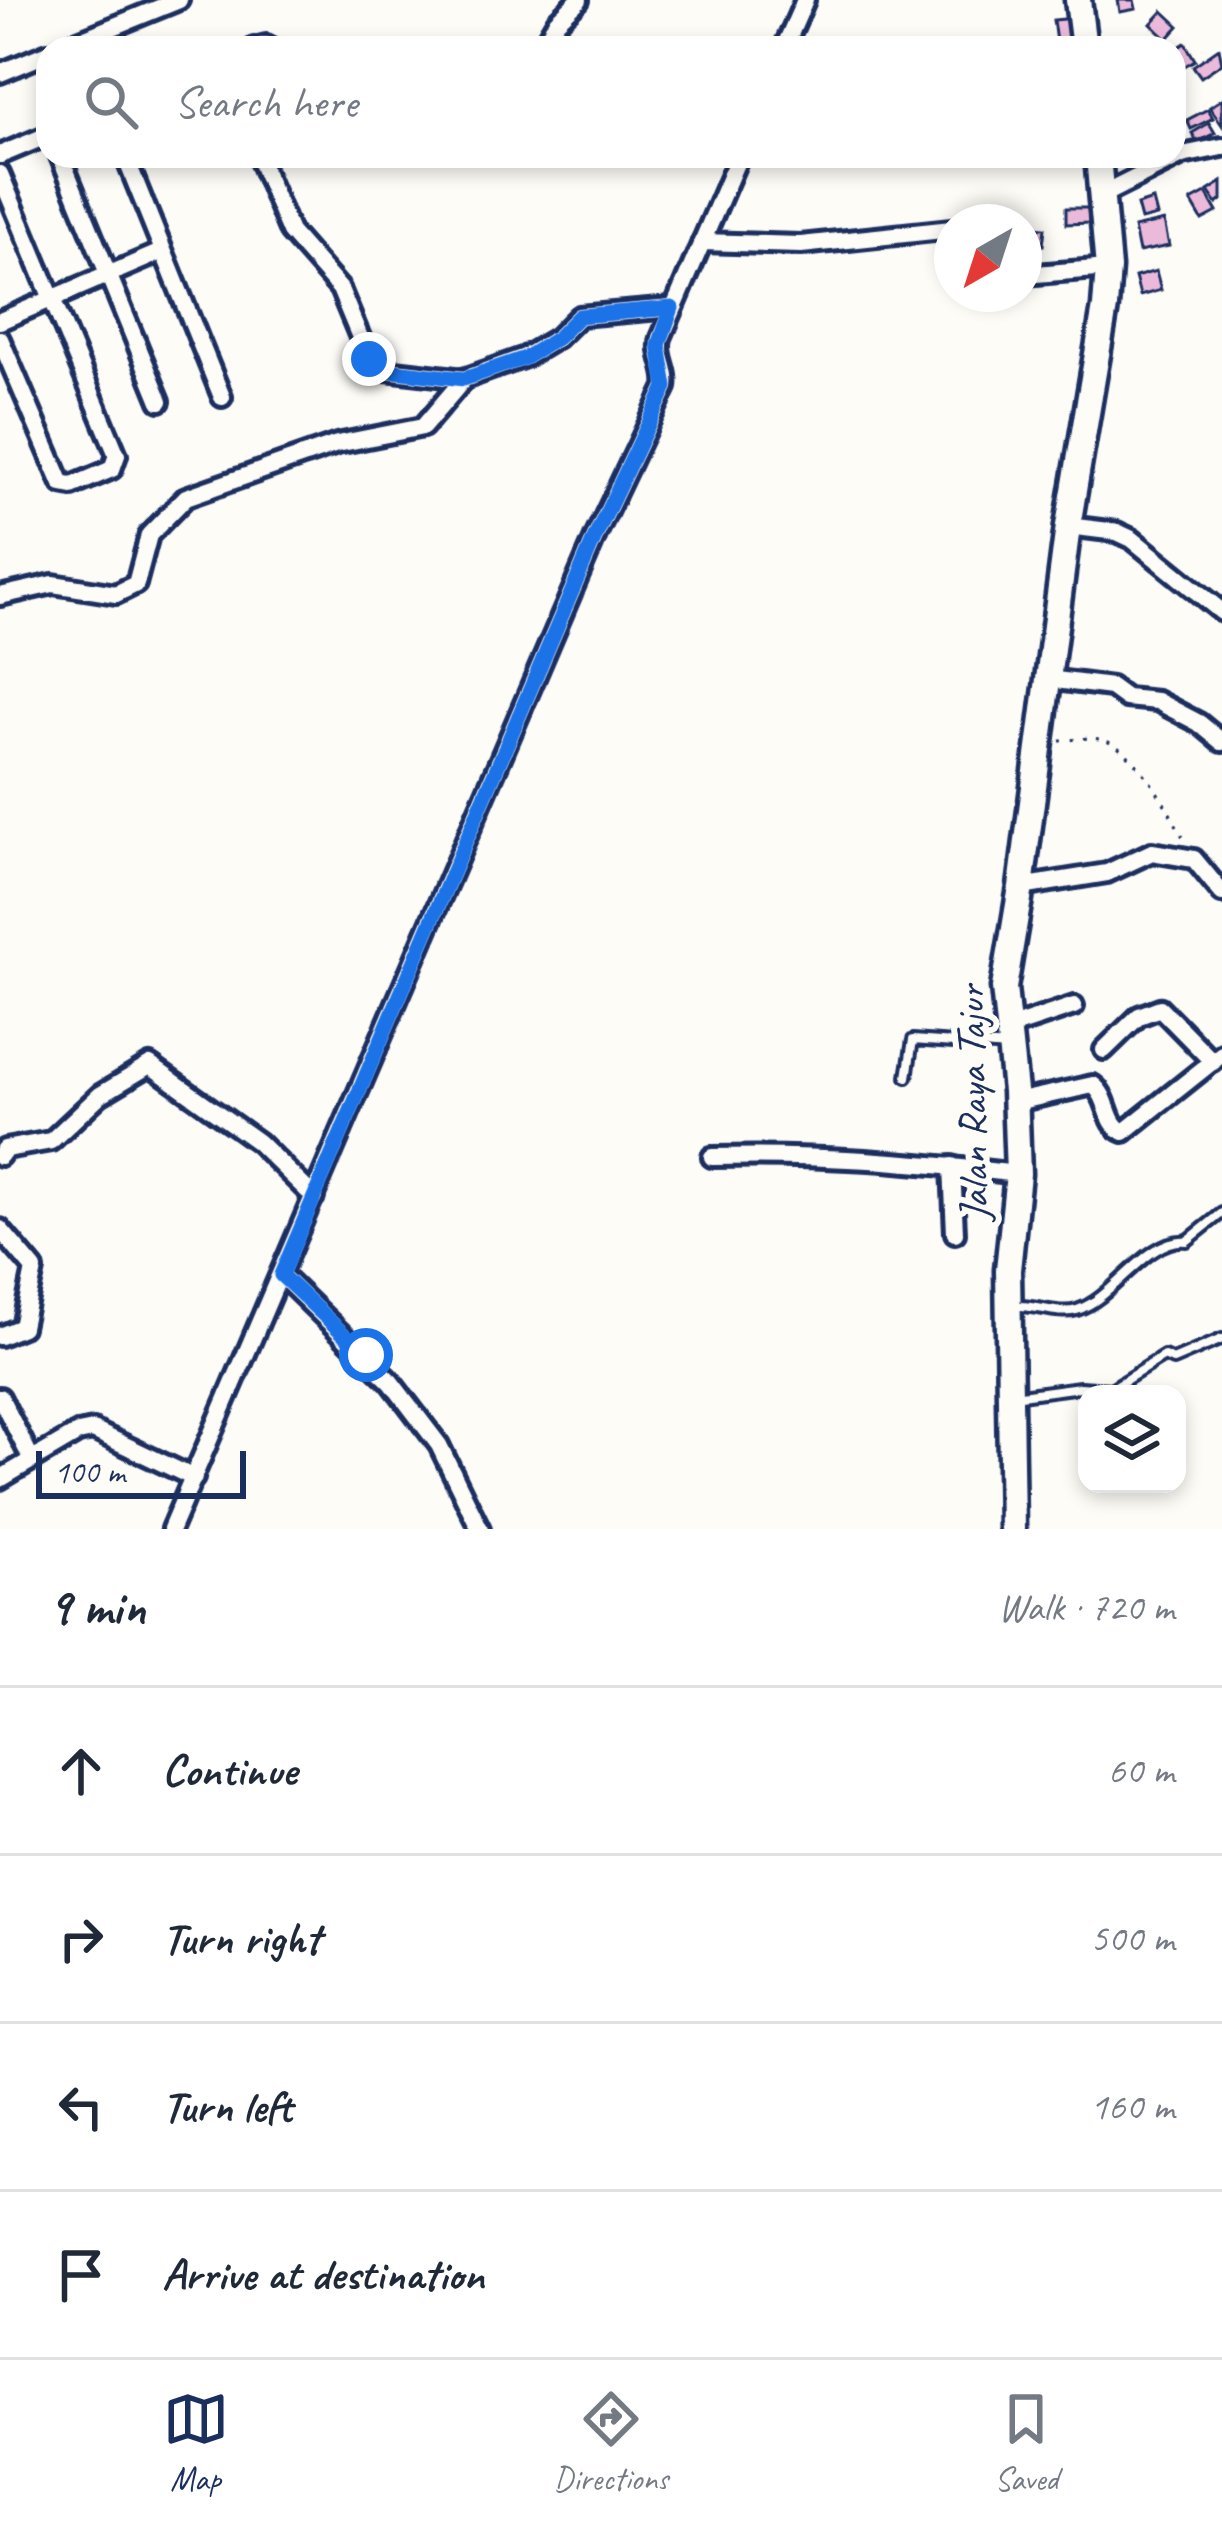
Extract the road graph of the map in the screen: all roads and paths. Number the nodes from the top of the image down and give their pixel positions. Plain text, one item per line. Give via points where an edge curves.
1 (179, 0) edge
2 (579, 0) edge
3 (805, 0) edge
4 (1078, 0) edge
5 (90, 36) edge
6 (549, 36) edge
7 (789, 36) edge
8 (1082, 36) edge
9 (36, 58) edge
10 (0, 73) edge
11 (36, 140) edge
12 (1222, 147) edge
13 (1186, 153) edge
14 (0, 155) edge
15 (65, 168) edge
16 (134, 168) edge
17 (263, 168) edge
18 (734, 168) edge
19 (1100, 168) edge
20 (1155, 168) edge
21 (0, 174) edge
22 (1104, 194) junction
23 (934, 231) edge
24 (702, 242) junction
25 (161, 252) junction
26 (1108, 268) junction
27 (1042, 274) edge
28 (108, 275) junction
29 (51, 299) junction
30 (672, 308) junction
31 (0, 321) edge
32 (0, 339) edge
33 (464, 379) junction
34 (222, 397) dead end
35 (160, 401) dead end
36 (1068, 526) junction
37 (0, 596) edge
38 (1222, 612) edge
39 (1048, 679) junction
40 (1222, 742) edge
41 (1039, 743) junction
42 (1194, 859) junction
43 (1022, 887) junction
44 (1222, 893) edge
45 (1074, 1006) dead end
46 (1009, 1038) junction
47 (1104, 1050) dead end
48 (1218, 1058) edge
49 (907, 1077) dead end
50 (1016, 1102) junction
51 (0, 1156) edge
52 (712, 1157) dead end
53 (952, 1166) junction
54 (1018, 1174) junction
55 (314, 1197) junction
56 (1222, 1213) edge
57 (0, 1229) edge
58 (955, 1232) dead end
59 (281, 1275) junction
60 (1009, 1306) junction
61 (0, 1336) edge
62 (1222, 1339) edge
63 (1012, 1396) junction
64 (0, 1397) edge
65 (32, 1460) junction
66 (194, 1478) junction
67 (0, 1479) edge
68 (172, 1529) edge
69 (480, 1529) edge
70 (1012, 1529) edge

1 - 5 street
2 - 6 street
3 - 7 street
4 - 8 main road
9 - 10 street
11 - 14 street
12 - 13 street
15 - 28 street
16 - 25 street
17 - 33 street via 290,232 340,290 369,359 386,370
18 - 24 street
19 - 22 main road, Jalan Raya Tajur
20 - 22 street
21 - 29 street
22 - 26 main road, Jalan Raya Tajur
23 - 24 street via 801,245
24 - 30 street
25 - 28 street
25 - 34 street
26 - 27 street
26 - 36 main road, Jalan Raya Tajur
28 - 29 street
28 - 35 street
29 - 31 street
29 - 32 street via 117,455 112,469 62,484
30 - 33 street via 579,316 525,358
30 - 55 street via 659,345 666,387
33 - 37 street via 412,432 337,444 186,496 148,535 136,584 116,594 53,584
36 - 38 street via 1132,539
36 - 39 main road, Jalan Raya Tajur
39 - 40 street via 1156,701
39 - 41 main road, Jalan Raya Tajur
41 - 42 path via 1091,738 1115,746 1157,790
41 - 43 main road, Jalan Raya Tajur
42 - 43 street via 1152,852 1108,873
42 - 44 street
43 - 46 main road, Jalan Raya Tajur via 1004,988
45 - 46 street
46 - 49 lane via 914,1040
46 - 50 main road, Jalan Raya Tajur
47 - 48 street via 1139,1016 1160,1008
48 - 50 street via 1124,1132 1093,1085
50 - 54 main road, Jalan Raya Tajur
51 - 55 street via 51,1141 100,1095 150,1065 258,1142
52 - 53 street via 794,1154
53 - 54 street
53 - 58 street
54 - 60 main road, Jalan Raya Tajur
55 - 59 street
56 - 60 lane via 1075,1311
57 - 61 street via 34,1269 22,1327
59 - 66 street
59 - 69 street via 392,1382 439,1445
60 - 63 main road, Jalan Raya Tajur
62 - 63 lane via 1184,1357 1164,1356 1111,1389
63 - 70 main road, Jalan Raya Tajur
64 - 65 street
65 - 66 street via 93,1430
65 - 67 street
66 - 68 street

